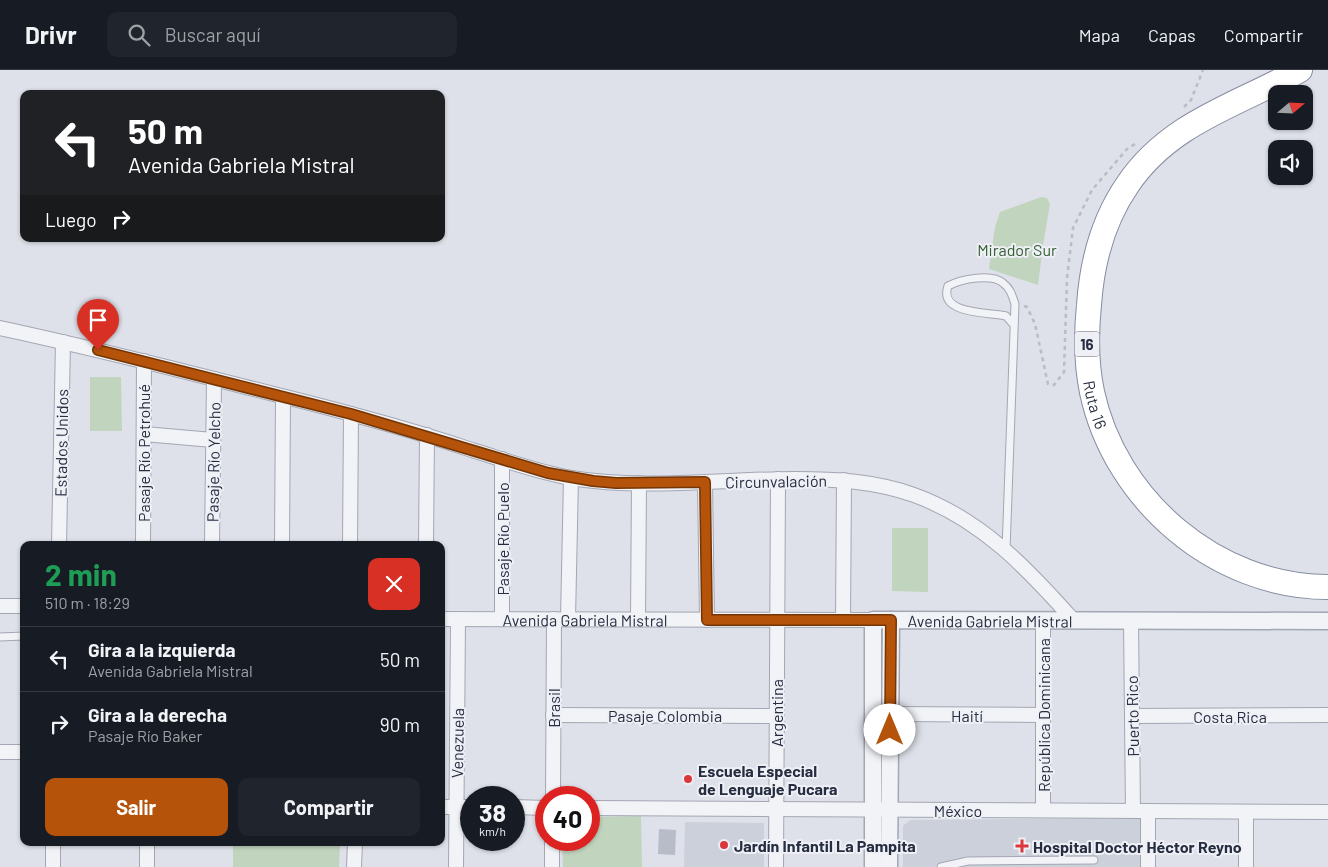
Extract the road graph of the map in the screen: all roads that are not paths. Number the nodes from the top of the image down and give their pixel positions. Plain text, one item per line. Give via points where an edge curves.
1 (1300, 70) edge
2 (1014, 324) junction
3 (0, 328) edge
4 (63, 342) junction
5 (144, 360) junction
6 (214, 379) junction
7 (283, 397) junction
8 (351, 414) junction
9 (144, 434) junction
10 (427, 435) junction
11 (213, 440) junction
12 (502, 459) junction
13 (571, 478) junction
14 (778, 479) junction
15 (844, 480) junction
16 (705, 482) junction
17 (639, 484) junction
18 (59, 541) edge
19 (143, 541) edge
20 (212, 541) edge
21 (282, 541) edge
22 (350, 541) edge
23 (426, 541) edge
24 (1006, 550) junction
25 (1328, 587) edge
26 (0, 606) edge
27 (20, 606) edge
28 (445, 619) edge
29 (458, 619) junction
30 (502, 619) junction
31 (554, 619) junction
32 (568, 619) junction
33 (638, 619) junction
34 (707, 620) junction
35 (776, 620) junction
36 (843, 620) junction
37 (873, 620) junction
38 (891, 620) junction
39 (1043, 621) junction
40 (1074, 621) junction
41 (1131, 621) junction
42 (1328, 621) edge
43 (20, 636) edge
44 (0, 637) edge
45 (891, 714) junction
46 (553, 715) junction
47 (1043, 715) junction
48 (776, 716) junction
49 (1132, 716) junction
50 (1328, 716) edge
51 (0, 752) edge
52 (20, 752) edge
53 (552, 786) edge
54 (445, 807) edge
55 (456, 807) junction
56 (460, 807) edge
57 (600, 808) edge
58 (776, 809) junction
59 (873, 809) junction
60 (890, 810) junction
61 (1043, 810) junction
62 (1133, 811) junction
63 (1148, 811) junction
64 (1246, 812) junction
65 (1328, 812) edge
66 (53, 846) edge
67 (147, 846) edge
68 (354, 846) edge
69 (552, 851) edge
70 (1094, 860) dead end
71 (53, 867) edge
72 (147, 867) edge
73 (354, 867) edge
74 (456, 867) edge
75 (552, 867) edge
76 (776, 867) edge
77 (873, 867) edge
78 (890, 867) edge
79 (941, 867) edge
80 (1148, 867) edge
81 (1246, 867) edge

1 - 25 highway, Ruta 16 / 16 via 1186,127 1161,146 1128,183 1109,219 1096,254 1090,289 1087,349 1092,392 1113,451 1135,487 1164,519 1200,547 1239,568 1281,581
2 - 2 lane via 1015,304 1011,290 1001,281 976,277 948,286 946,292 953,304 966,311 1006,316
2 - 24 lane
3 - 4 street, Circunvalación
4 - 5 street, Circunvalación
4 - 18 street, Estados Unidos
5 - 6 street, Circunvalación
5 - 9 street, Pasaje Río Petrohué
6 - 7 street, Circunvalación
6 - 11 street, Pasaje Río Yelcho
7 - 8 street, Circunvalación
7 - 21 street
8 - 10 street, Circunvalación
8 - 22 street
9 - 11 street
9 - 19 street, Pasaje Río Petrohué
10 - 12 street, Circunvalación
10 - 23 street
11 - 20 street, Pasaje Río Yelcho
12 - 13 street, Circunvalación
12 - 30 street, Pasaje Río Puelo
13 - 17 street, Circunvalación
13 - 32 street
14 - 15 street, Circunvalación
14 - 16 street, Circunvalación
14 - 35 street, Argentina
15 - 24 street, Circunvalación via 890,488 933,503 972,524
15 - 36 street
16 - 17 street, Circunvalación
16 - 34 street
17 - 33 street
24 - 40 street, Circunvalación
26 - 27 street
28 - 29 street, Avenida Gabriela Mistral
29 - 30 street, Avenida Gabriela Mistral
29 - 55 street, Venezuela
30 - 31 street, Avenida Gabriela Mistral
31 - 32 street, Avenida Gabriela Mistral
31 - 46 street, Brasil
32 - 33 street, Avenida Gabriela Mistral
33 - 34 street, Avenida Gabriela Mistral
34 - 35 street, Avenida Gabriela Mistral
35 - 36 street, Avenida Gabriela Mistral
35 - 48 street, Argentina
36 - 37 street, Avenida Gabriela Mistral
37 - 38 street, Avenida Gabriela Mistral
37 - 59 street
38 - 39 street, Avenida Gabriela Mistral
38 - 45 street
39 - 40 street, Avenida Gabriela Mistral
39 - 47 street, República Dominicana
40 - 41 street, Avenida Gabriela Mistral
41 - 42 street, Avenida Gabriela Mistral
41 - 49 street, Puerto Rico
43 - 44 lane
45 - 47 street, Haití
45 - 60 street
46 - 48 street, Pasaje Colombia
46 - 53 street, Brasil
47 - 61 street, República Dominicana
48 - 58 street, Argentina
49 - 50 street, Costa Rica
49 - 62 street, Puerto Rico
51 - 52 street
54 - 55 street
55 - 56 street
55 - 74 street, Venezuela
57 - 58 street, México
58 - 59 street, México
58 - 76 street, Argentina
59 - 60 street, México
59 - 77 street
60 - 61 street, México
60 - 78 street
61 - 62 street, México
62 - 63 street, México
63 - 64 street, México
63 - 80 street
64 - 65 street, México
64 - 81 street
66 - 71 street
67 - 72 street
68 - 73 street
69 - 75 street
70 - 79 lane via 968,861

